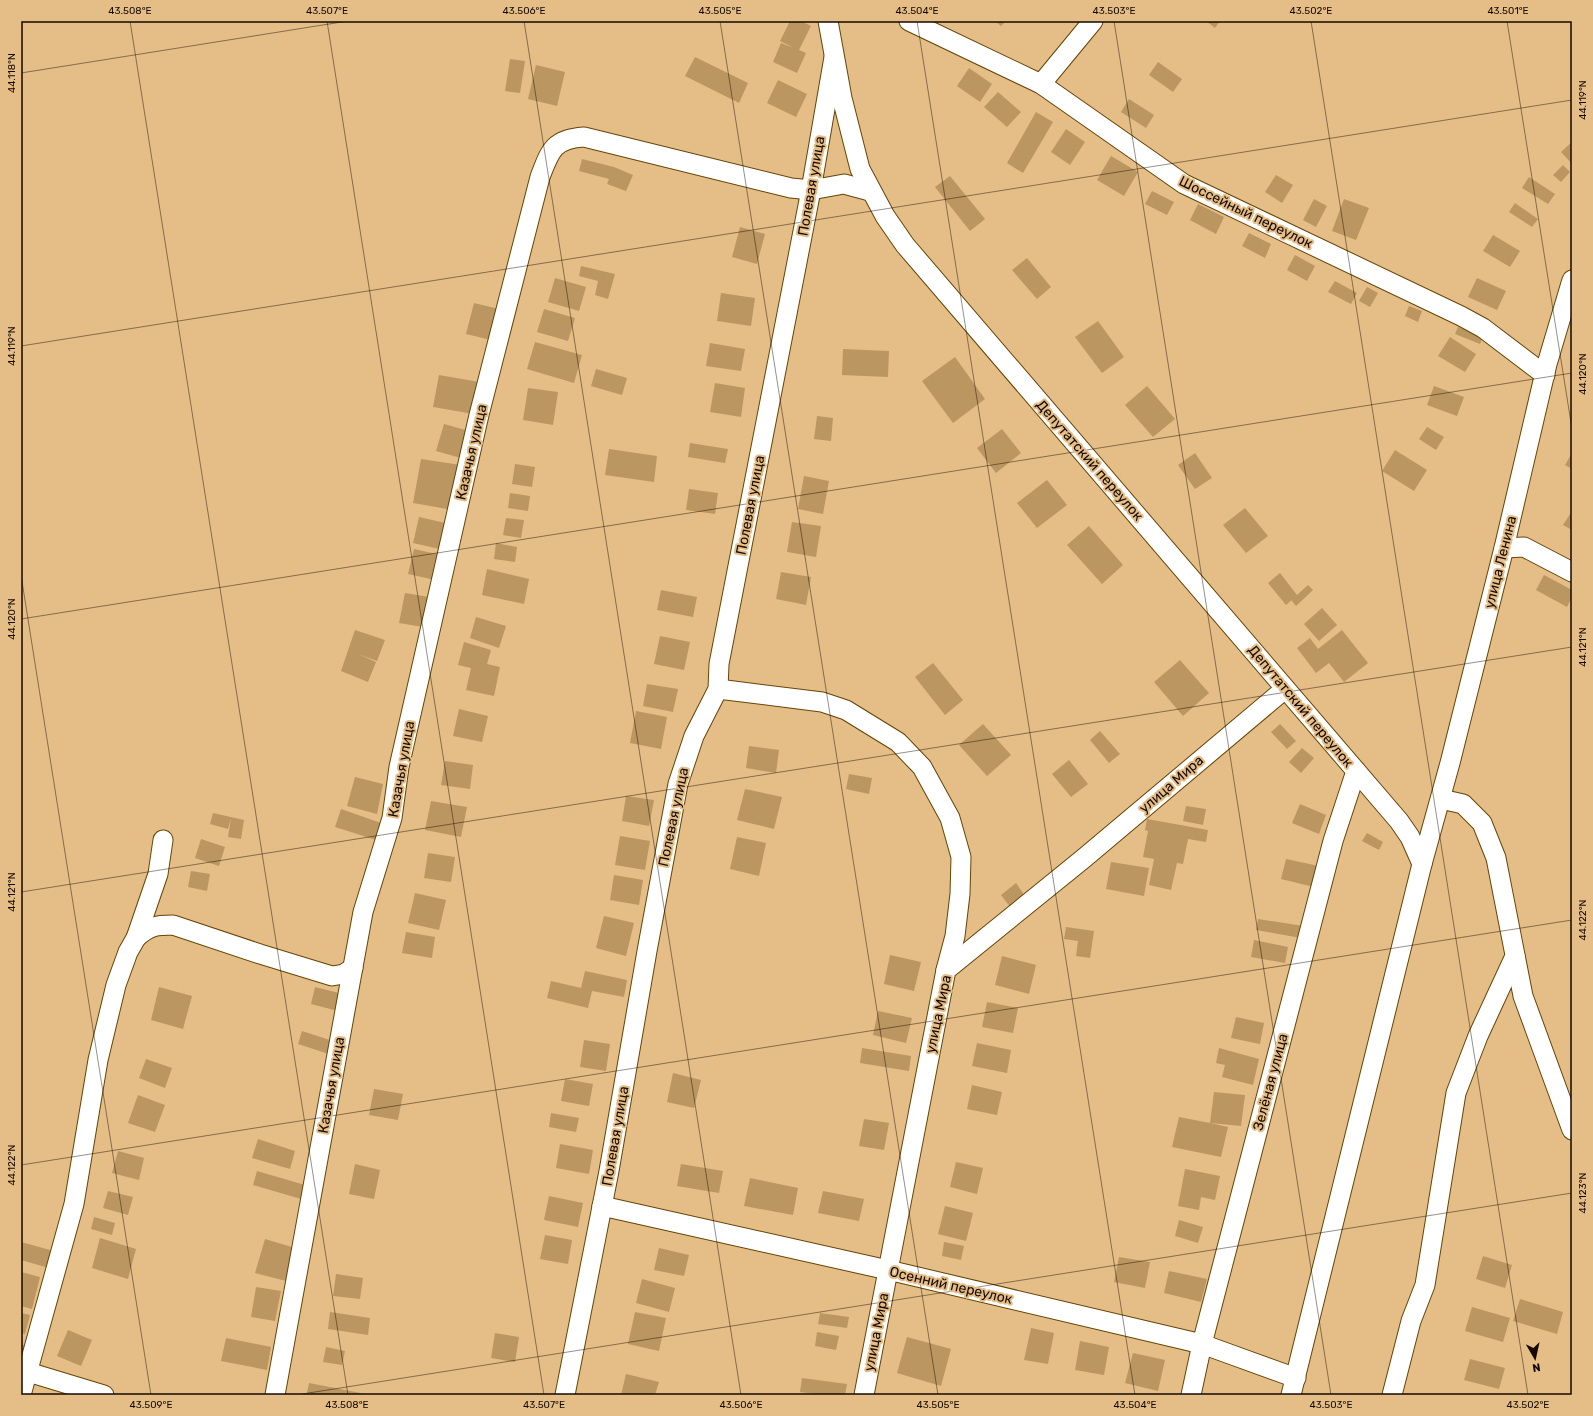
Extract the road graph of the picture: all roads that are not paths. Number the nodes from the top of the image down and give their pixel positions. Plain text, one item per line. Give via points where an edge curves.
1 (828, 21) edge
2 (909, 21) edge
3 (1093, 21) edge
4 (834, 57) junction
5 (1042, 84) junction
6 (811, 190) junction
7 (870, 191) junction
8 (1572, 280) edge
9 (1545, 375) junction
10 (1504, 548) junction
11 (1572, 572) edge
12 (1285, 688) junction
13 (718, 689) junction
14 (1356, 771) junction
15 (1441, 799) junction
16 (164, 840) dead end
17 (1422, 864) junction
18 (136, 938) junction
19 (1515, 956) junction
20 (353, 968) junction
21 (946, 970) junction
22 (1572, 1130) edge
23 (602, 1206) junction
24 (888, 1270) junction
25 (1202, 1344) junction
26 (28, 1372) junction
27 (1293, 1386) edge
28 (22, 1395) edge
29 (104, 1395) edge
30 (275, 1395) edge
31 (566, 1395) edge
32 (864, 1395) edge
33 (1191, 1395) edge
34 (1392, 1395) edge

1 - 4 street, Депутатский переулок
2 - 5 street, Шоссейный переулок
3 - 5 street
4 - 6 street, Полевая улица
4 - 7 street, Депутатский переулок via 852,144
5 - 9 street, Шоссейный переулок via 1184,184 1461,316 1483,328
6 - 7 street via 844,184
6 - 13 street, Полевая улица via 719,664
6 - 20 street, Казачья улица via 791,188 584,137 568,138 553,148 540,178 479,416 398,767 392,818 363,912
7 - 12 street, Депутатский переулок via 905,245
8 - 9 street, улица Ленина
9 - 10 street, улица Ленина
10 - 11 street via 1524,547
10 - 15 street, улица Ленина
12 - 14 street, Депутатский переулок
12 - 21 street, улица Мира via 1083,859
13 - 21 street via 822,702 846,710 898,742 922,767 950,818 961,857 960,894
13 - 23 street, Полевая улица via 694,736 678,784
14 - 17 street, Депутатский переулок via 1410,837
14 - 25 street, Зелёная улица via 1333,841
15 - 17 street, улица Ленина
15 - 19 street via 1463,804 1482,823 1496,858
16 - 18 street via 158,874
17 - 27 street, улица Ленина
18 - 20 street via 146,929 159,925 173,925 332,976 344,974
18 - 26 street via 116,985 98,1060 74,1204
19 - 22 street via 1523,996
19 - 34 street via 1478,1036 1456,1093 1425,1285 1411,1321
20 - 30 street, Казачья улица
21 - 24 street, улица Мира
23 - 24 street, Осенний переулок
23 - 31 street, Полевая улица
24 - 25 street, Осенний переулок
24 - 32 street, улица Мира
25 - 27 street, Осенний переулок
25 - 33 street, Зелёная улица
26 - 28 street
26 - 29 street

